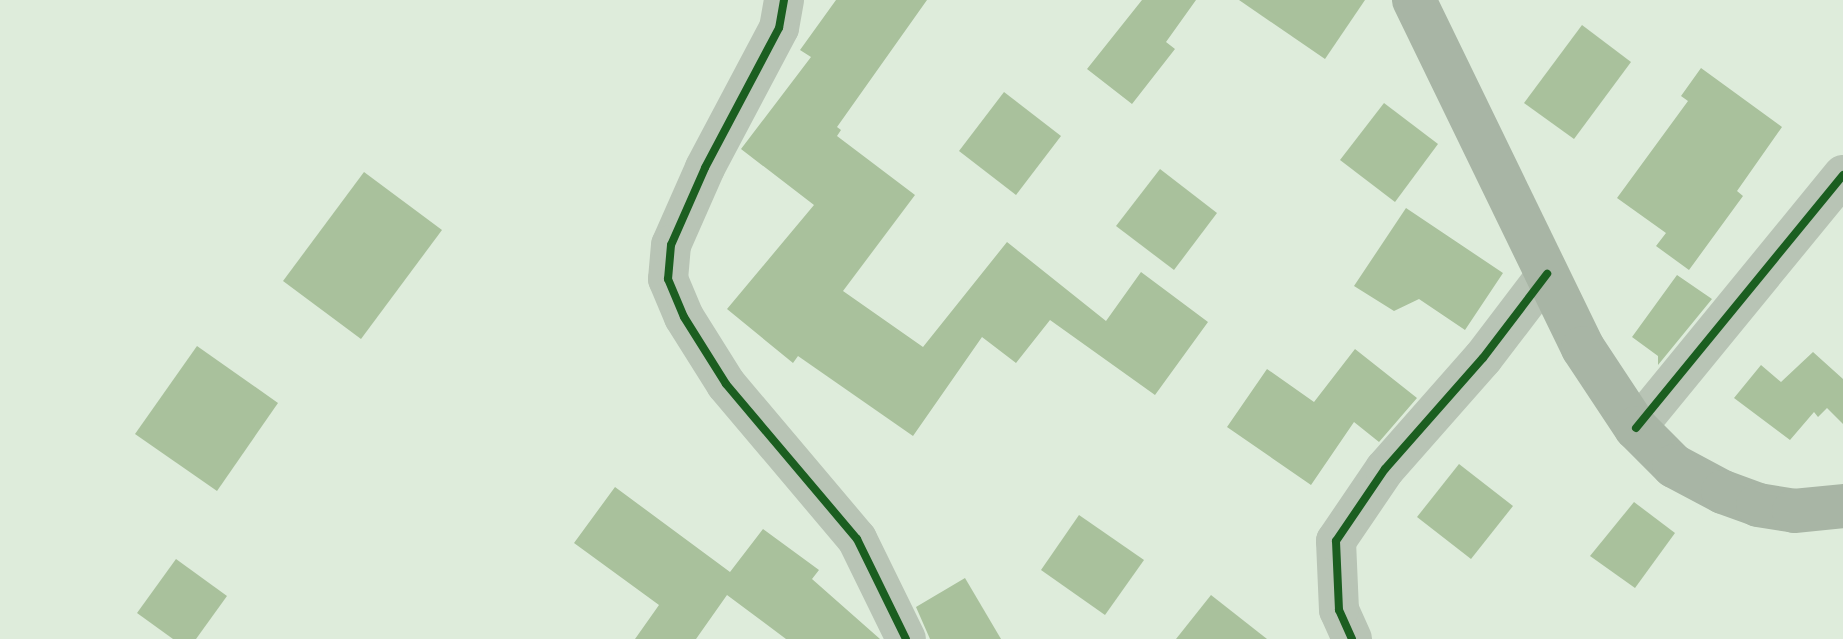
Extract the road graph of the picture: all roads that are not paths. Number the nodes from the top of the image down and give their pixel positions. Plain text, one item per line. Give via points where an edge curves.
1 (784, 0) edge
2 (1414, 0) edge
3 (1843, 175) edge
4 (1547, 274) junction
5 (1636, 428) junction
6 (1843, 506) edge
7 (906, 639) edge
8 (1352, 639) edge

1 - 7 street via 779,28 671,245 668,279 684,317 726,384 857,539
2 - 4 main road
3 - 5 street
4 - 5 main road via 1583,348
4 - 8 street via 1483,358 1385,469 1336,541 1339,610
5 - 6 main road via 1674,466 1735,497 1794,511

